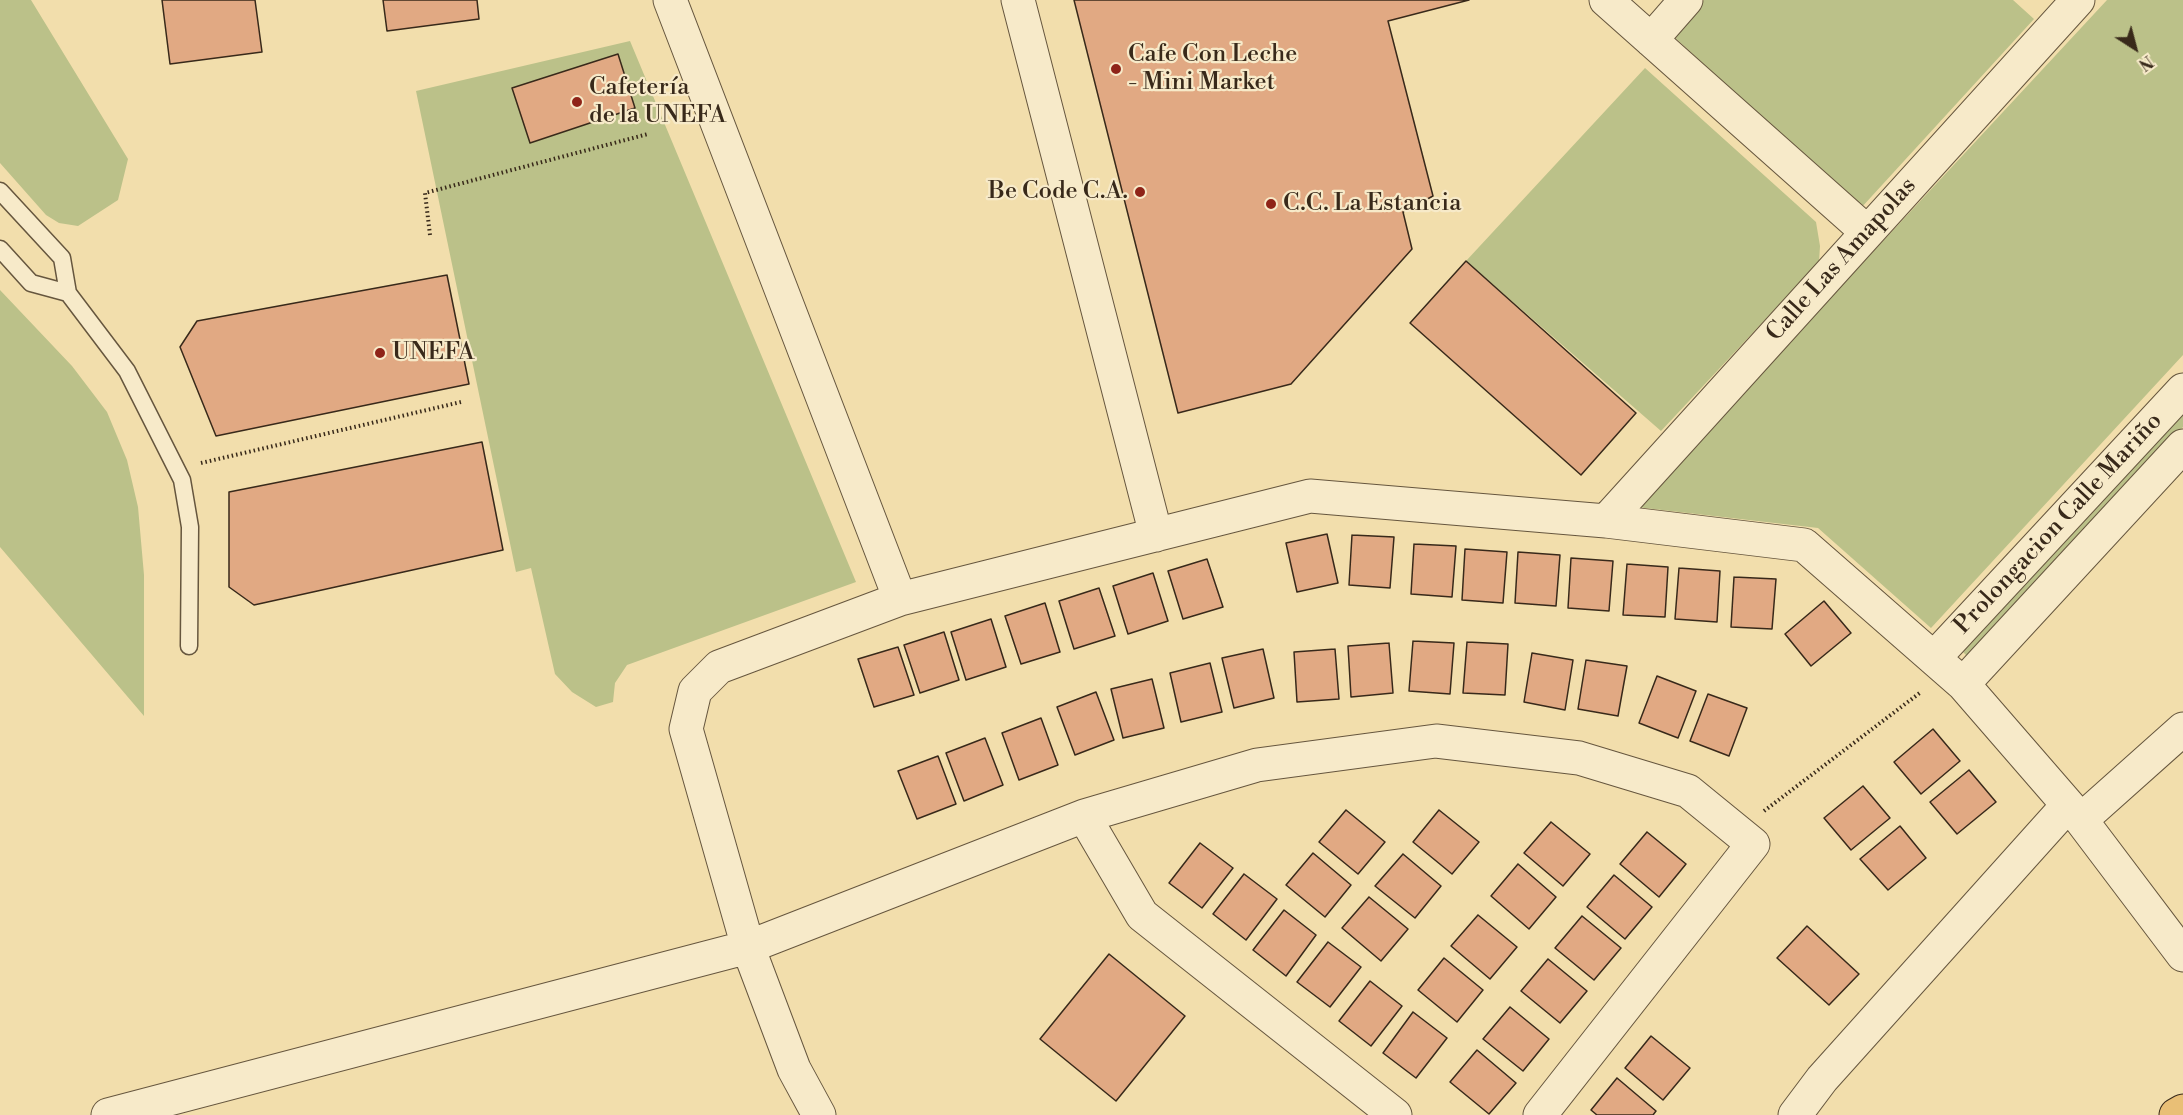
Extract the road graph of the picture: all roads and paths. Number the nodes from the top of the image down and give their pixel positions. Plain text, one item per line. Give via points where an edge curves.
1 (670, 0) edge
2 (1018, 0) edge
3 (1606, 0) edge
4 (1686, 0) edge
5 (2062, 6) edge
6 (1651, 40) junction
7 (648, 134) dead end
8 (0, 191) edge
9 (1867, 232) junction
10 (430, 236) dead end
11 (0, 249) edge
12 (68, 293) junction
13 (2183, 390) edge
14 (461, 402) dead end
15 (2183, 446) edge
16 (177, 468) junction
17 (1606, 521) junction
18 (1156, 534) junction
19 (900, 599) junction
20 (189, 646) dead end
21 (1949, 671) junction
22 (2183, 729) edge
23 (2075, 812) junction
24 (1084, 816) junction
25 (1737, 831) junction
26 (748, 947) junction
27 (2183, 955) edge
28 (2183, 1111) edge
29 (108, 1115) edge
30 (819, 1115) edge
31 (1395, 1115) edge
32 (1540, 1115) edge
33 (1795, 1115) edge
34 (2176, 1115) edge

1 - 19 street
2 - 18 street
3 - 6 street
4 - 6 street
5 - 9 street, Calle Las Amapolas
6 - 9 street
7 - 10 path via 424,193
8 - 12 lane via 62,258
9 - 17 street, Calle Las Amapolas
11 - 12 lane via 31,283
12 - 16 lane via 127,371
13 - 21 street, Prolongacion Calle Mariño
14 - 16 path
15 - 21 street, Prolongacion Calle Mariño
16 - 20 lane via 190,527
17 - 18 street via 1310,496
17 - 21 street via 1804,545
18 - 19 street
19 - 26 street via 719,667 694,691 686,729
21 - 23 street
21 - 25 path
22 - 23 street
23 - 27 street
23 - 33 street via 1822,1079
24 - 25 street via 1257,765 1436,741 1580,758 1688,791
24 - 26 street
24 - 31 street via 1142,915
25 - 32 street via 1753,844
26 - 29 street
26 - 30 street via 794,1070
28 - 34 main road

